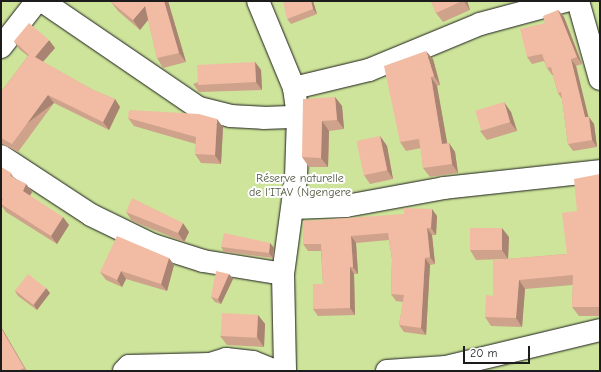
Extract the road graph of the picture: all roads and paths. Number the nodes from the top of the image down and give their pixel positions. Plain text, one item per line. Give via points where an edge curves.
1 (37, 1) edge
2 (42, 1) edge
3 (258, 1) edge
4 (566, 1) edge
5 (578, 1) edge
6 (1, 47) edge
7 (600, 79) edge
8 (294, 88) junction
9 (298, 117) junction
10 (1, 156) edge
11 (600, 171) edge
12 (293, 208) junction
13 (283, 274) junction
14 (600, 330) edge
15 (124, 371) edge
16 (275, 371) edge
17 (285, 371) edge
18 (387, 371) edge

1 - 6 street
2 - 9 street via 200,108 230,116
3 - 8 street
4 - 8 street via 480,24 369,70
5 - 7 street
8 - 9 street
9 - 12 street
10 - 13 street via 91,215 153,246 203,261
11 - 12 street via 444,188 346,206
12 - 13 street
13 - 17 street
14 - 18 street via 446,367
15 - 16 street via 129,366 210,364 226,359 252,362

